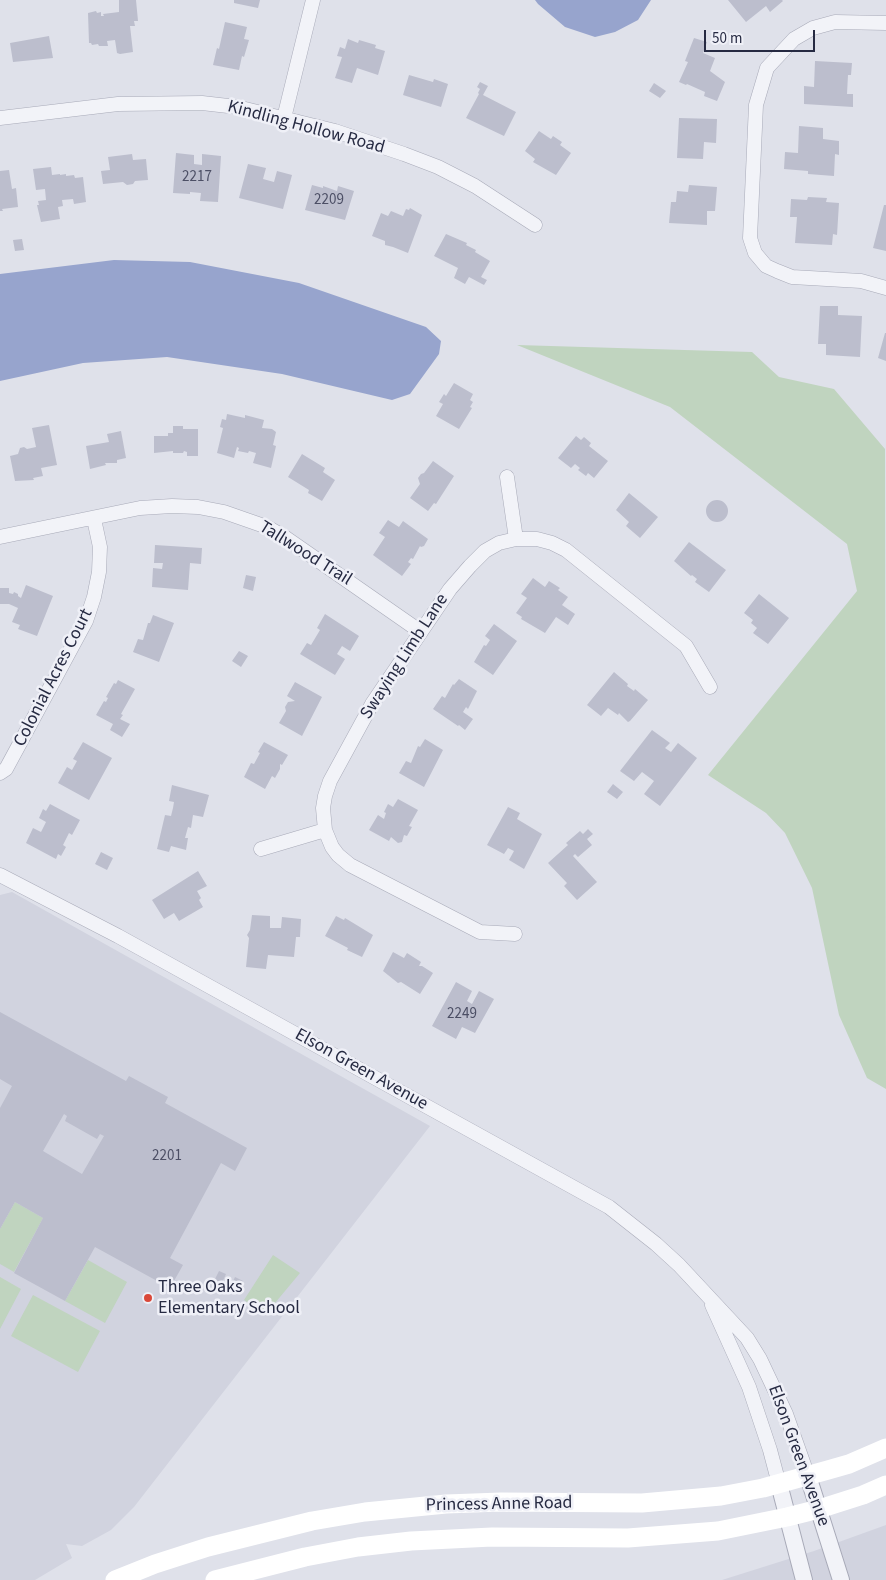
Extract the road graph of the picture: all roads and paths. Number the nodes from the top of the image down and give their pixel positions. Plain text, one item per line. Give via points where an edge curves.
1 (314, 0) edge
2 (886, 24) edge
3 (0, 118) edge
4 (284, 118) junction
5 (535, 225) dead end
6 (886, 288) edge
7 (507, 477) dead end
8 (94, 519) junction
9 (0, 537) edge
10 (516, 539) junction
11 (421, 632) junction
12 (710, 687) dead end
13 (0, 773) edge
14 (325, 830) junction
15 (260, 849) dead end
16 (0, 875) edge
17 (515, 934) dead end
18 (705, 1291) junction
19 (886, 1448) edge
20 (808, 1476) junction
21 (779, 1484) junction
22 (886, 1485) edge
23 (819, 1509) junction
24 (787, 1517) junction
25 (115, 1580) edge
26 (215, 1580) edge
27 (804, 1580) edge
28 (841, 1580) edge

1 - 4 street
2 - 6 street via 835,22 813,28 794,39 767,68 756,105 750,238 755,253 766,266 777,272 792,277 861,281
3 - 4 street, Kindling Hollow Road via 159,102 236,107
4 - 5 street, Kindling Hollow Road via 336,131 438,167 475,186
7 - 10 street
8 - 9 street, Tallwood Trail
8 - 11 street, Tallwood Trail via 140,508 172,506 198,507 245,518 283,536
8 - 13 street, Colonial Acres Court via 100,547 99,572 86,621 6,769
10 - 11 street, Swaying Limb Lane via 485,551 450,589
10 - 12 street, Swaying Limb Lane via 537,539 566,550 686,646
11 - 14 street, Swaying Limb Lane via 372,704 330,781 323,808
14 - 15 street
14 - 17 street, Swaying Limb Lane via 332,847 350,865 480,932
16 - 18 street, Elson Green Avenue via 127,941 601,1203 656,1244
18 - 20 street, Elson Green Avenue via 747,1338 760,1359 786,1414
18 - 21 street, Elson Green Avenue via 749,1387
19 - 20 main road, Princess Anne Road via 849,1464
20 - 21 main road, Princess Anne Road
20 - 23 street, Elson Green Avenue
21 - 24 street, Elson Green Avenue
21 - 25 main road, Princess Anne Road via 721,1496 668,1502 474,1503 365,1512 225,1542
22 - 23 main road, Princess Anne Road
23 - 24 main road, Princess Anne Road
23 - 28 street, Elson Green Avenue
24 - 26 main road, Princess Anne Road via 718,1530 659,1536 492,1536 402,1542 305,1557
24 - 27 street, Elson Green Avenue

